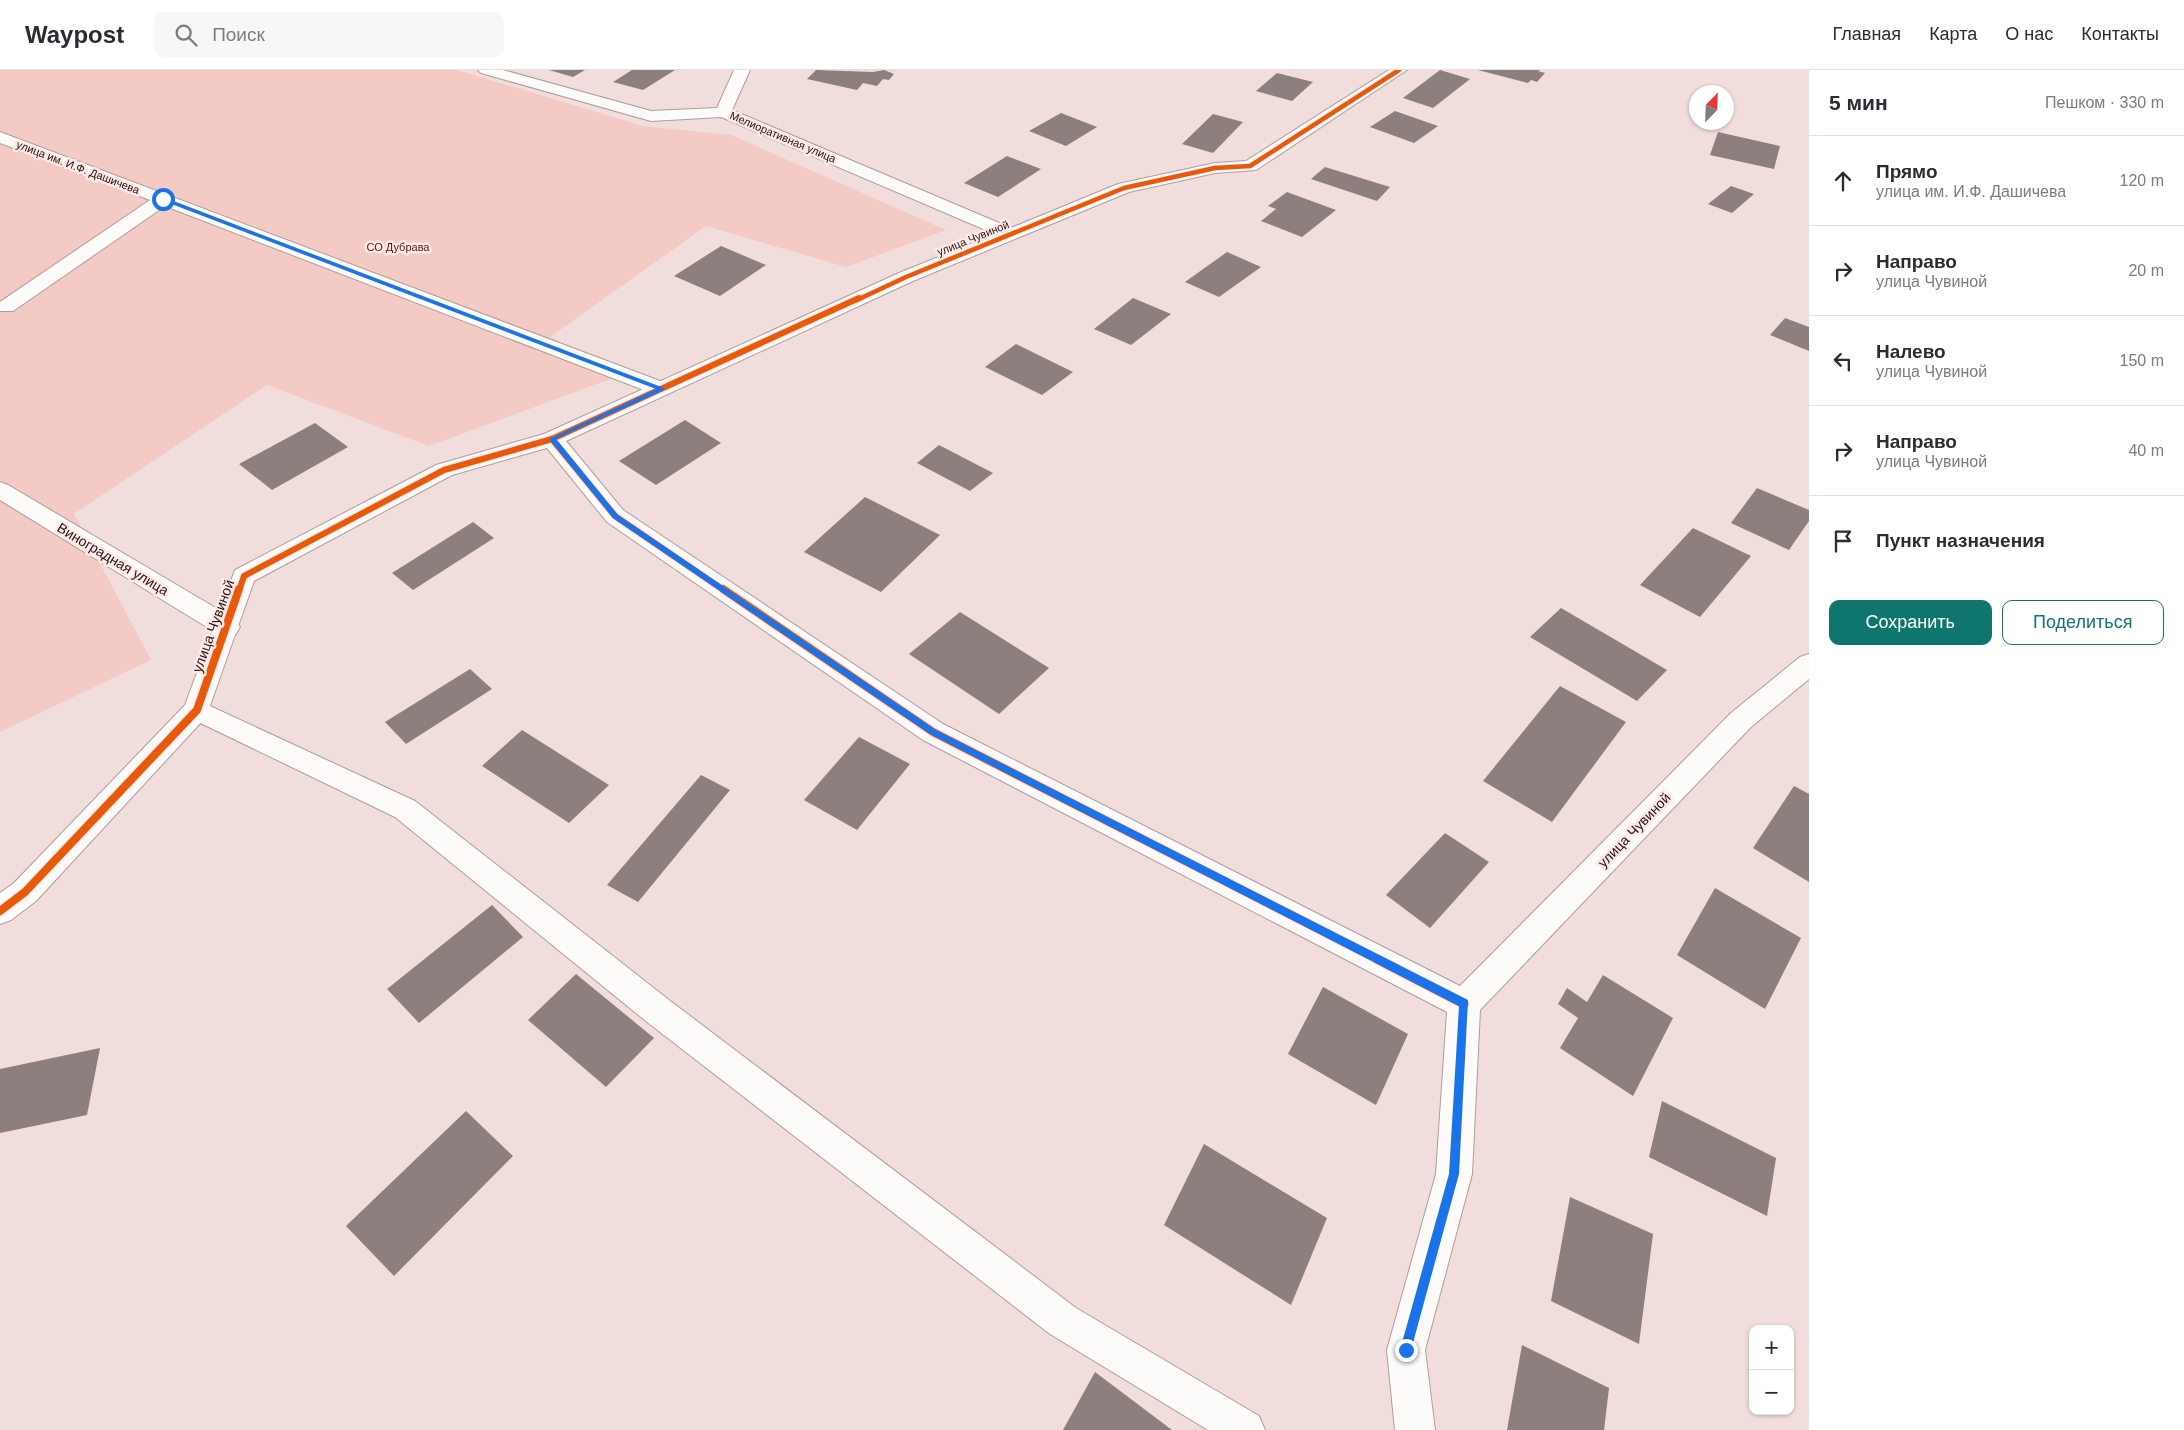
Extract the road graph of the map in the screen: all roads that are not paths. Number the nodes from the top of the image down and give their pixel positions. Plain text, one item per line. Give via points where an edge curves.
1 (486, 70) edge
2 (742, 70) edge
3 (1399, 70) edge
4 (723, 112) junction
5 (0, 137) edge
6 (163, 199) junction
7 (1013, 235) junction
8 (2, 308) edge
9 (661, 389) junction
10 (552, 439) junction
11 (0, 490) edge
12 (226, 627) junction
13 (1809, 664) edge
14 (197, 710) junction
15 (0, 911) edge
16 (1464, 1004) junction
17 (1245, 1430) edge
18 (1415, 1430) edge

1 - 4 street, Мелиоративная улица via 651,116
2 - 4 street
3 - 7 street, улица Чувиной via 1250,166 1215,168 1124,188
4 - 7 street, Мелиоративная улица
5 - 6 street, улица им. И.Ф. Дашичева
6 - 8 street
6 - 9 street, улица им. И.Ф. Дашичева
7 - 9 street, улица Чувиной via 906,277
9 - 10 street, улица Чувиной
10 - 12 street, улица Чувиной via 444,470 244,576
10 - 16 street via 616,516 933,732
11 - 12 street, Виноградная улица
12 - 14 street, улица Чувиной
13 - 16 street, улица Чувиной via 1741,720
14 - 15 street, улица Чувиной via 25,892
14 - 17 street via 405,809 658,1011 1064,1321
16 - 18 street via 1454,1174 1406,1350

